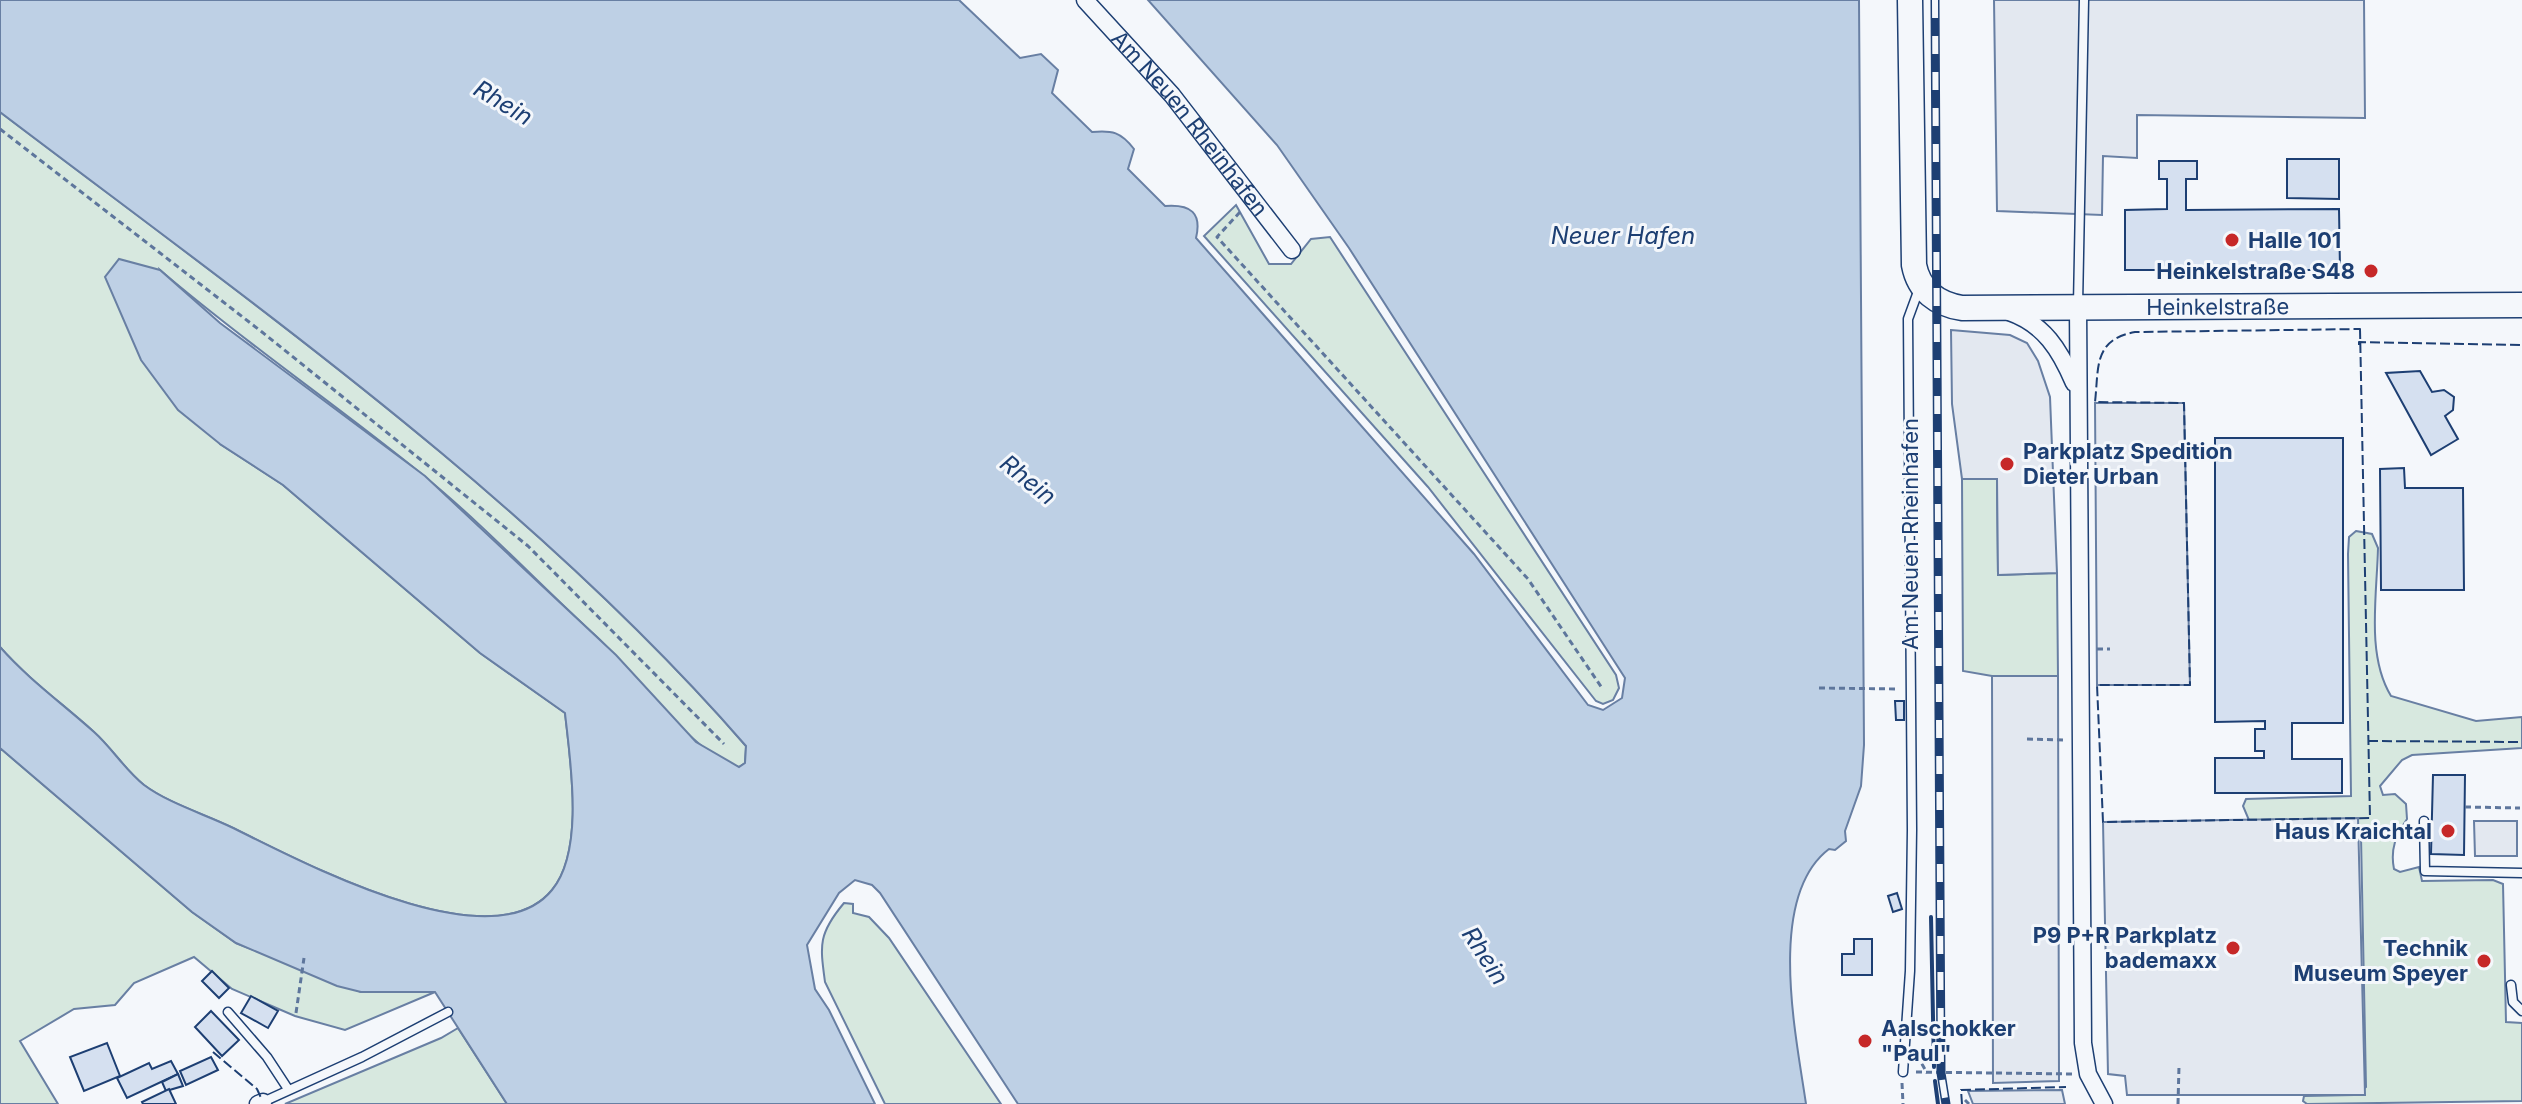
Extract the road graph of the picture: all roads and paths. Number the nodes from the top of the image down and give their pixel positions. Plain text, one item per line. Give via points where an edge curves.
1 (1085, 0) edge
2 (1910, 0) edge
3 (2084, 0) edge
4 (0, 129) edge
5 (1253, 197) junction
6 (1292, 250) dead end
7 (1921, 284) junction
8 (2522, 305) edge
9 (2078, 306) junction
10 (1996, 307) junction
11 (2077, 392) junction
12 (1602, 688) dead end
13 (1819, 688) dead end
14 (1896, 688) dead end
15 (2027, 739) dead end
16 (2080, 740) junction
17 (724, 744) dead end
18 (2465, 807) dead end
19 (2520, 808) dead end
20 (2424, 821) dead end
21 (2522, 873) edge
22 (304, 958) dead end
23 (2511, 985) dead end
24 (2522, 1011) edge
25 (228, 1012) dead end
26 (448, 1012) dead end
27 (296, 1013) dead end
28 (2179, 1066) dead end
29 (1903, 1072) junction
30 (2088, 1074) junction
31 (288, 1089) junction
32 (1965, 1100) dead end
33 (260, 1103) edge
34 (1903, 1104) edge
35 (1969, 1104) edge
36 (2104, 1104) edge
37 (2178, 1104) edge

1 - 5 street, Am Neuen Rheinhafen via 1172,95
2 - 7 street via 1911,217 1914,265
3 - 9 lane
4 - 17 path via 528,546
5 - 6 street, Am Neuen Rheinhafen
5 - 12 path via 1217,237 1528,579
7 - 10 street, Heinkelstraße via 1936,300 1951,306
7 - 29 lane, Am Neuen Rheinhafen via 1908,319 1912,830
8 - 9 street, Heinkelstraße
9 - 10 street, Heinkelstraße
9 - 11 street
10 - 11 street via 2028,320 2052,340
11 - 16 street
13 - 14 path
15 - 16 path
16 - 30 street via 2083,1043
18 - 19 path
20 - 21 lane via 2425,871
22 - 27 path
23 - 24 lane via 2513,1002
25 - 31 lane
26 - 31 lane
28 - 37 path
29 - 30 path
29 - 34 path
30 - 36 street
31 - 33 lane
32 - 35 path

